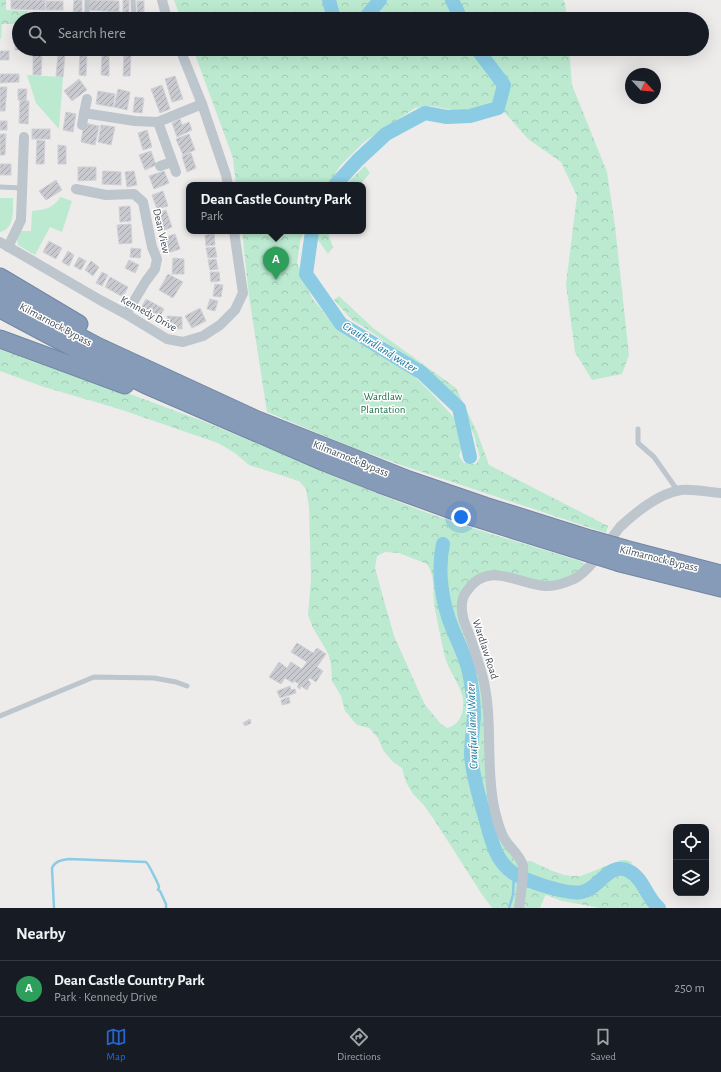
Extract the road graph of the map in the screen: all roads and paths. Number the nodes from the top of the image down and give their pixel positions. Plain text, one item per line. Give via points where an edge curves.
1 (87, 0) edge
2 (133, 0) edge
3 (162, 0) edge
4 (86, 12) edge
5 (134, 12) edge
6 (163, 12) edge
7 (183, 56) edge
8 (87, 99) dead end
9 (202, 104) junction
10 (84, 113) junction
11 (158, 122) junction
12 (82, 125) dead end
13 (24, 137) dead end
14 (172, 162) junction
15 (160, 166) dead end
16 (176, 172) dead end
17 (227, 182) edge
18 (0, 187) edge
19 (22, 188) junction
20 (76, 189) dead end
21 (234, 234) edge
22 (4, 244) edge
23 (0, 277) edge
24 (0, 294) edge
25 (0, 309) edge
26 (126, 314) junction
27 (0, 339) edge
28 (164, 377) junction
29 (183, 402) junction
30 (638, 429) dead end
31 (678, 491) junction
32 (721, 493) edge
33 (587, 546) junction
34 (622, 556) junction
35 (721, 574) edge
36 (721, 588) edge
37 (187, 686) dead end
38 (0, 716) edge
39 (519, 908) edge

1 - 4 lane
2 - 5 lane
3 - 6 street
7 - 9 street
8 - 10 street
9 - 11 street
9 - 17 street
10 - 11 street
10 - 12 street
11 - 14 street
13 - 19 street
14 - 15 street
14 - 16 street
18 - 19 lane
19 - 22 street via 21,220
20 - 26 street, Dean View via 88,197 134,194 143,202 157,259 155,269
21 - 26 street, Kennedy Drive via 243,293 235,310 220,325 203,336 183,342 167,339
22 - 26 street, Kennedy Drive
23 - 28 highway via 134,355
24 - 28 highway, Kilmarnock Bypass via 97,346
25 - 29 highway, Kilmarnock Bypass
27 - 29 highway via 153,396
28 - 33 highway, Kilmarnock Bypass via 255,419 378,469 485,506
29 - 33 highway, Kilmarnock Bypass via 324,462 488,523
30 - 31 lane via 638,442 654,457
31 - 32 street, Wardlaw Road
31 - 39 street, Wardlaw Road via 635,514 620,527 586,570 573,579 558,585 545,586 501,575 490,575 472,584 463,597 463,618 486,692 494,805 499,828 523,866
33 - 34 highway, Kilmarnock Bypass, bridge
34 - 35 highway, Kilmarnock Bypass
34 - 36 highway, Kilmarnock Bypass
37 - 38 lane via 158,679 94,677

